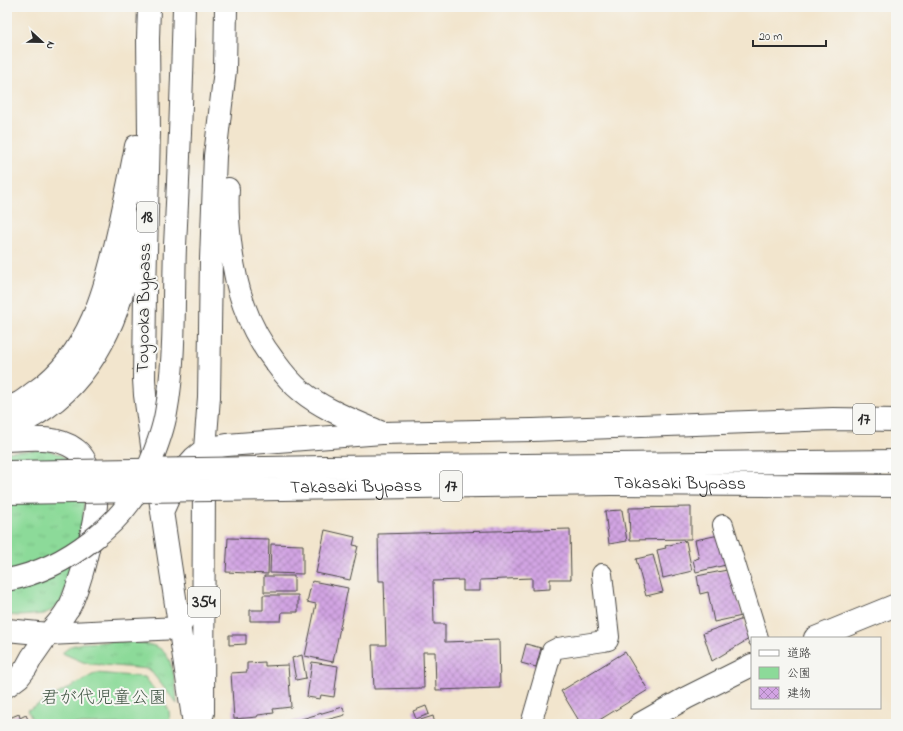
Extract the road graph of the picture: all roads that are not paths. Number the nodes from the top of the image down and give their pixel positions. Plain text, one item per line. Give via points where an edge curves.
1 (149, 7) edge
2 (184, 7) edge
3 (226, 7) edge
4 (148, 39) junction
5 (225, 70) junction
6 (136, 146) junction
7 (12, 405) edge
8 (896, 420) edge
9 (7, 428) edge
10 (382, 433) junction
11 (7, 440) edge
12 (205, 449) junction
13 (896, 461) edge
14 (7, 472) edge
15 (204, 480) junction
16 (896, 486) edge
17 (7, 493) edge
18 (162, 512) junction
19 (723, 524) dead end
20 (602, 574) dead end
21 (7, 580) edge
22 (896, 605) edge
23 (180, 628) junction
24 (9, 629) edge
25 (48, 634) junction
26 (758, 637) edge
27 (817, 637) edge
28 (751, 666) edge
29 (7, 686) edge
30 (194, 724) edge
31 (203, 724) edge
32 (531, 724) edge
33 (640, 724) edge

1 - 4 main road, Toyooka Bypass / 18
2 - 21 main road, bridge via 172,358 166,414 161,431 139,488 106,529 60,561 36,572
3 - 5 main road
4 - 6 main road
4 - 18 main road, Toyooka Bypass / 18 via 145,395
5 - 10 main road via 229,231 234,272 248,318 264,348 300,391 335,412
5 - 12 main road via 215,156 209,397
6 - 7 main road via 111,266 100,302 88,328 64,366 45,384
6 - 9 main road via 130,250 125,280 108,332 80,376 58,399 23,422
8 - 10 main road, 17 via 832,419
10 - 12 main road, 17 via 227,445
11 - 25 main road via 52,440 77,449 88,465 94,488 94,522 78,587 68,610
12 - 15 main road, 354
12 - 18 main road via 194,458 176,481
13 - 14 main road, Takasaki Bypass / 17, bridge
15 - 23 main road via 192,537 191,600
15 - 31 main road, 354
16 - 17 main road, Takasaki Bypass / 17, bridge via 611,484
18 - 23 main road, 354
19 - 26 street
20 - 32 street via 608,640 552,651
22 - 27 main road
23 - 25 main road
23 - 30 main road, 354
24 - 25 main road
25 - 29 main road via 19,677
28 - 33 main road

